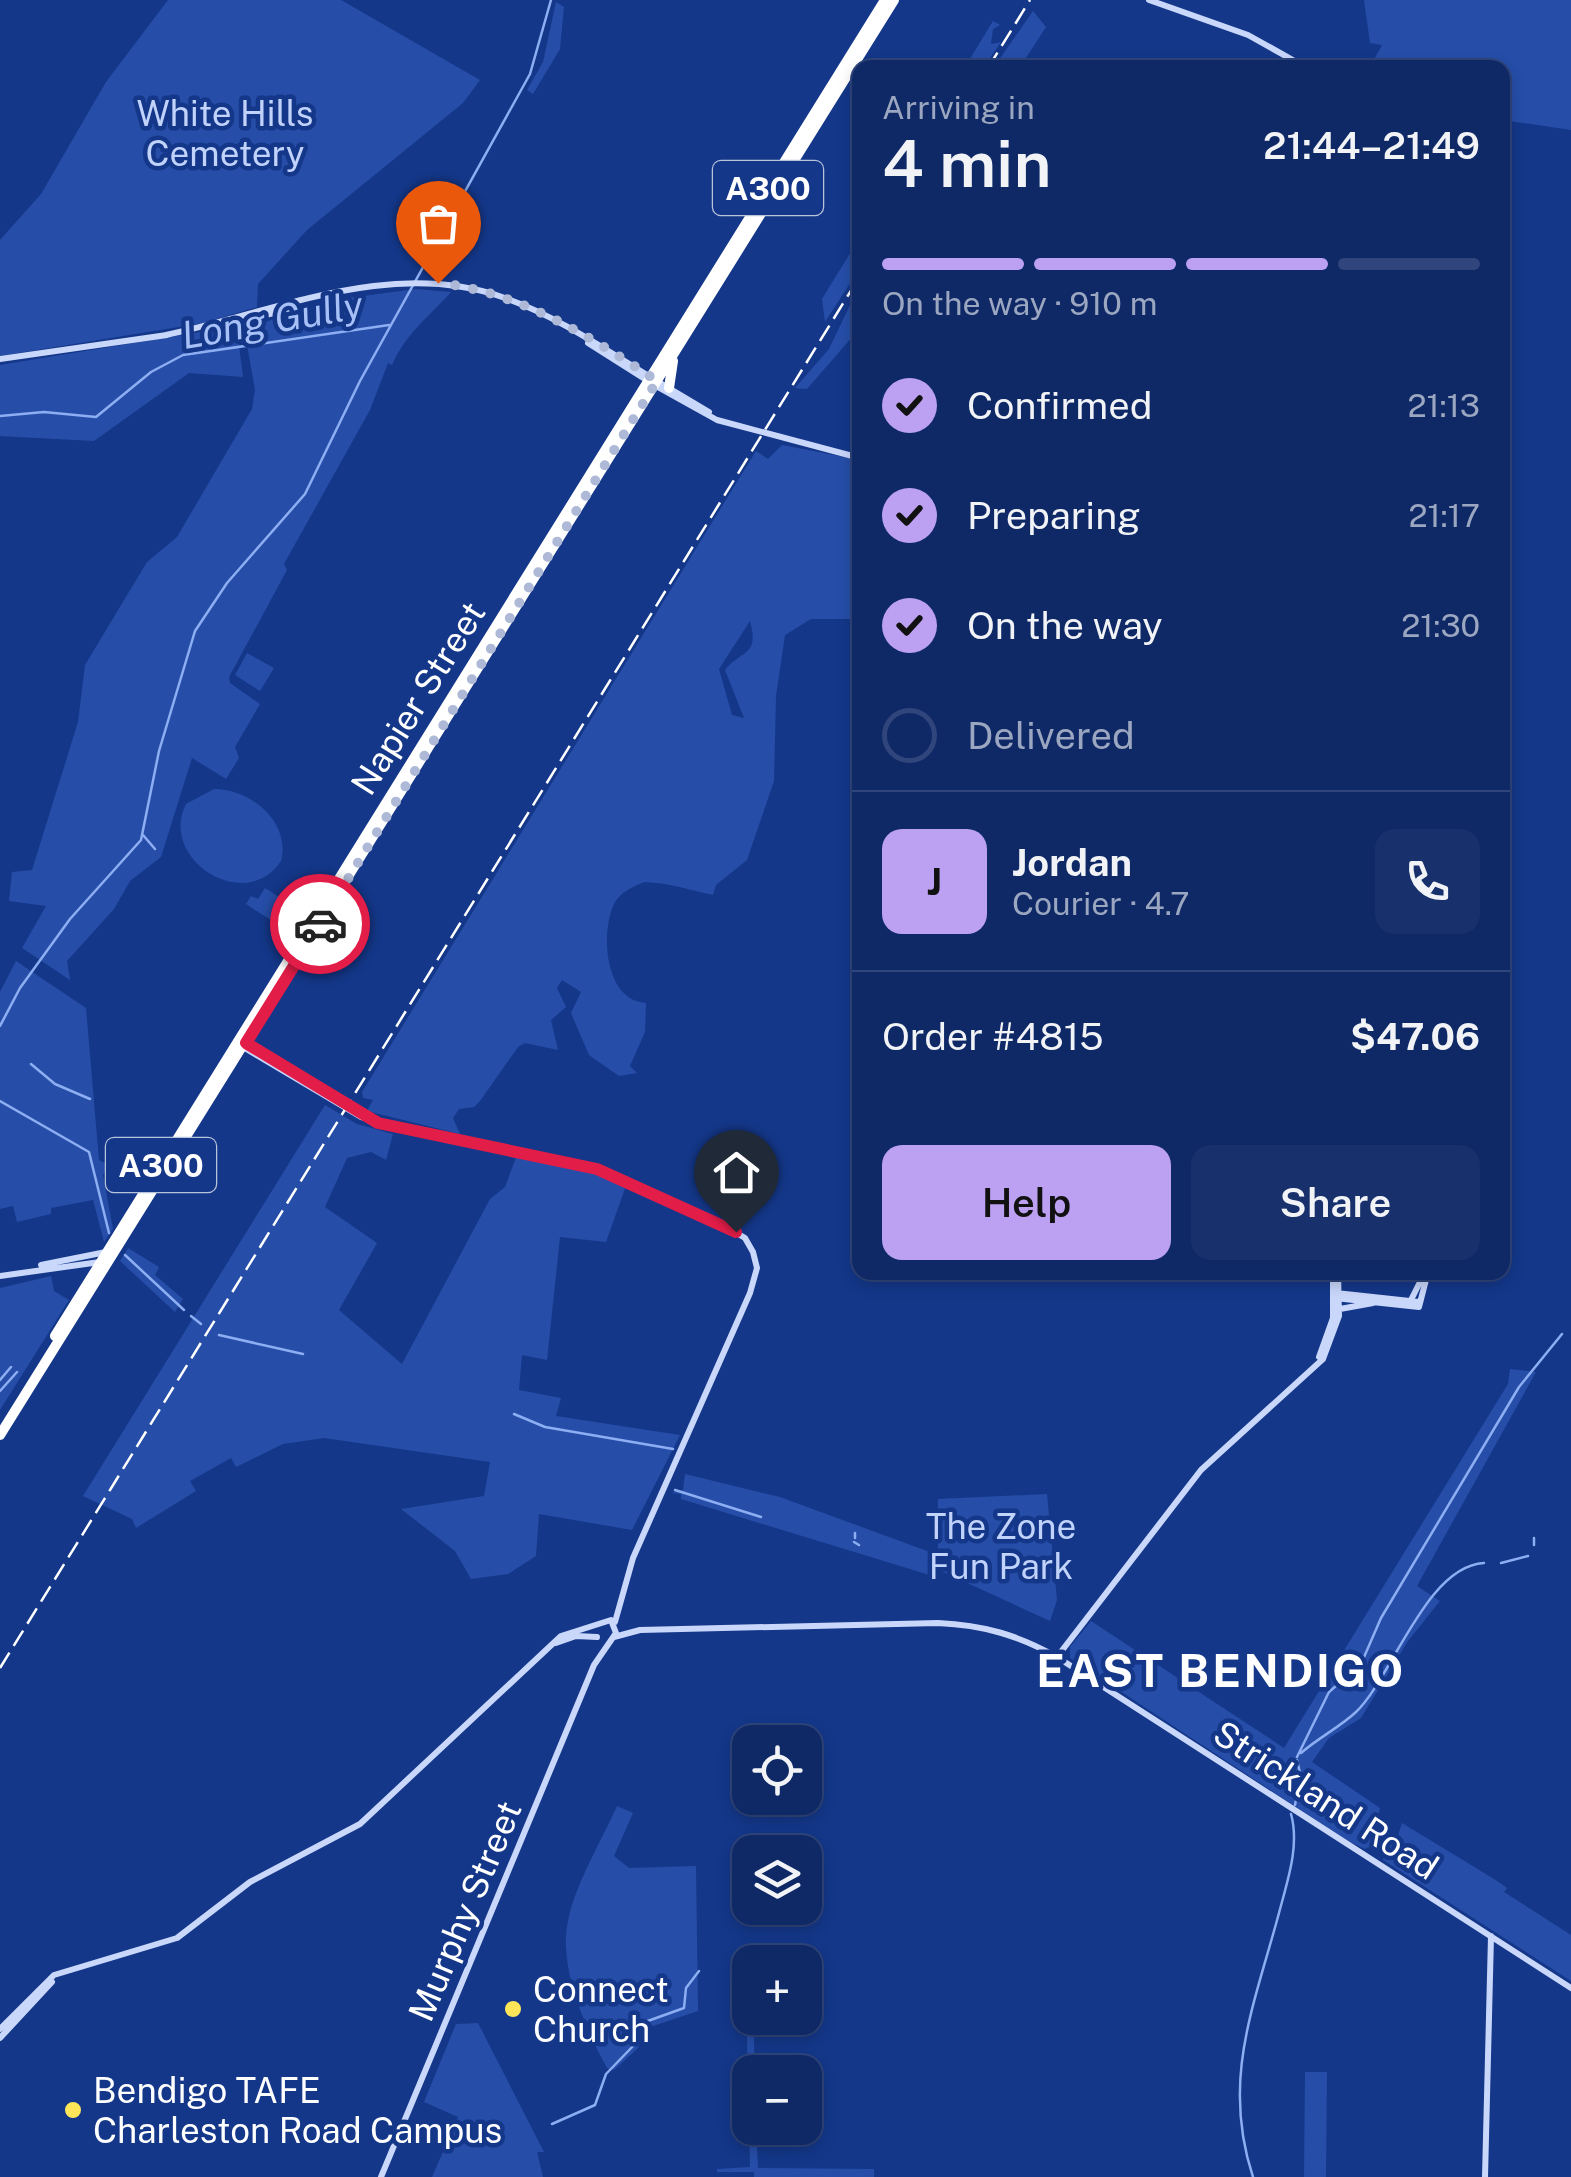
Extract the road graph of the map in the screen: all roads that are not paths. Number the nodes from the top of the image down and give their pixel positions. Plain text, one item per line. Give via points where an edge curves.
1 (885, 0) edge
2 (894, 0) edge
3 (1150, 0) edge
4 (857, 60) edge
5 (1293, 60) edge
6 (852, 68) edge
7 (820, 119) junction
8 (786, 159) junction
9 (772, 196) junction
10 (738, 236) junction
11 (676, 351) junction
12 (0, 359) edge
13 (652, 381) junction
14 (669, 388) junction
15 (728, 423) junction
16 (852, 456) edge
17 (589, 490) junction
18 (554, 532) junction
19 (512, 613) junction
20 (498, 636) junction
21 (483, 646) junction
22 (466, 674) junction
23 (385, 818) junction
24 (359, 847) junction
25 (241, 1043) junction
26 (174, 1152) junction
27 (134, 1226) junction
28 (103, 1257) junction
29 (26, 1270) junction
30 (0, 1276) edge
31 (1336, 1280) edge
32 (1423, 1280) edge
33 (1338, 1295) junction
34 (1388, 1302) junction
35 (1413, 1303) junction
36 (1340, 1309) junction
37 (1308, 1375) junction
38 (4, 1423) edge
39 (0, 1435) edge
40 (620, 1594) junction
41 (600, 1620) junction
42 (615, 1624) junction
43 (640, 1630) junction
44 (597, 1637) junction
45 (612, 1638) junction
46 (551, 1646) junction
47 (1057, 1657) junction
48 (594, 1665) junction
49 (1491, 1936) junction
50 (1571, 1988) edge
51 (37, 1993) junction
52 (0, 2029) edge
53 (0, 2038) edge
54 (381, 2177) edge
55 (1485, 2177) edge

1 - 8 highway, Napier Street / A300
2 - 4 highway, Napier Street / A300
3 - 5 street via 1248,35
6 - 7 highway, Napier Street / A300
7 - 8 highway
7 - 9 highway, Napier Street / A300
8 - 10 highway, Napier Street / A300
9 - 10 highway
9 - 11 highway, Napier Street / A300
10 - 13 highway, Napier Street / A300
11 - 13 highway, Napier Street / A300
11 - 14 highway
12 - 13 street via 166,335 395,283 438,283 504,297
13 - 14 street
13 - 15 street
13 - 17 highway, Napier Street / A300
13 - 18 highway, Napier Street / A300
14 - 15 street
15 - 16 street
17 - 18 highway
17 - 19 highway, Napier Street / A300
18 - 21 highway, Napier Street / A300
19 - 20 highway, Napier Street / A300
19 - 21 highway
20 - 22 highway
20 - 23 highway, Napier Street / A300
21 - 22 highway, Napier Street / A300
22 - 24 highway, Napier Street / A300
23 - 24 highway
23 - 25 highway, Napier Street / A300
24 - 25 highway, Napier Street / A300
25 - 26 highway, Napier Street / A300
25 - 40 street via 378,1123 597,1169 727,1227 751,1246 756,1268 750,1293
26 - 27 highway, Napier Street / A300
26 - 28 highway, Napier Street / A300
27 - 28 highway via 108,1260
27 - 38 highway, Napier Street / A300
28 - 29 street
28 - 29 street
28 - 38 highway, Napier Street / A300
29 - 30 street
31 - 33 street
32 - 35 street
33 - 34 street
33 - 35 street
33 - 36 street
33 - 37 street via 1327,1339
34 - 35 street
34 - 36 street
36 - 37 street via 1328,1351
37 - 47 street via 1201,1470
38 - 39 highway, Napier Street / A300
40 - 41 street
40 - 42 street
41 - 42 street, Strickland Road
41 - 44 street, Murphy Street
41 - 46 street
42 - 43 street, Strickland Road
42 - 45 street
43 - 45 street, Strickland Road
43 - 47 street, Strickland Road via 956,1624 1009,1634
44 - 45 street
44 - 46 street via 576,1636
44 - 48 street, Murphy Street
45 - 48 street, Murphy Street
46 - 51 street via 360,1824 250,1882 177,1938 74,1968
47 - 49 street, Strickland Road
48 - 54 street, Murphy Street
49 - 50 street, Strickland Road
49 - 55 street
51 - 52 street
51 - 53 street

